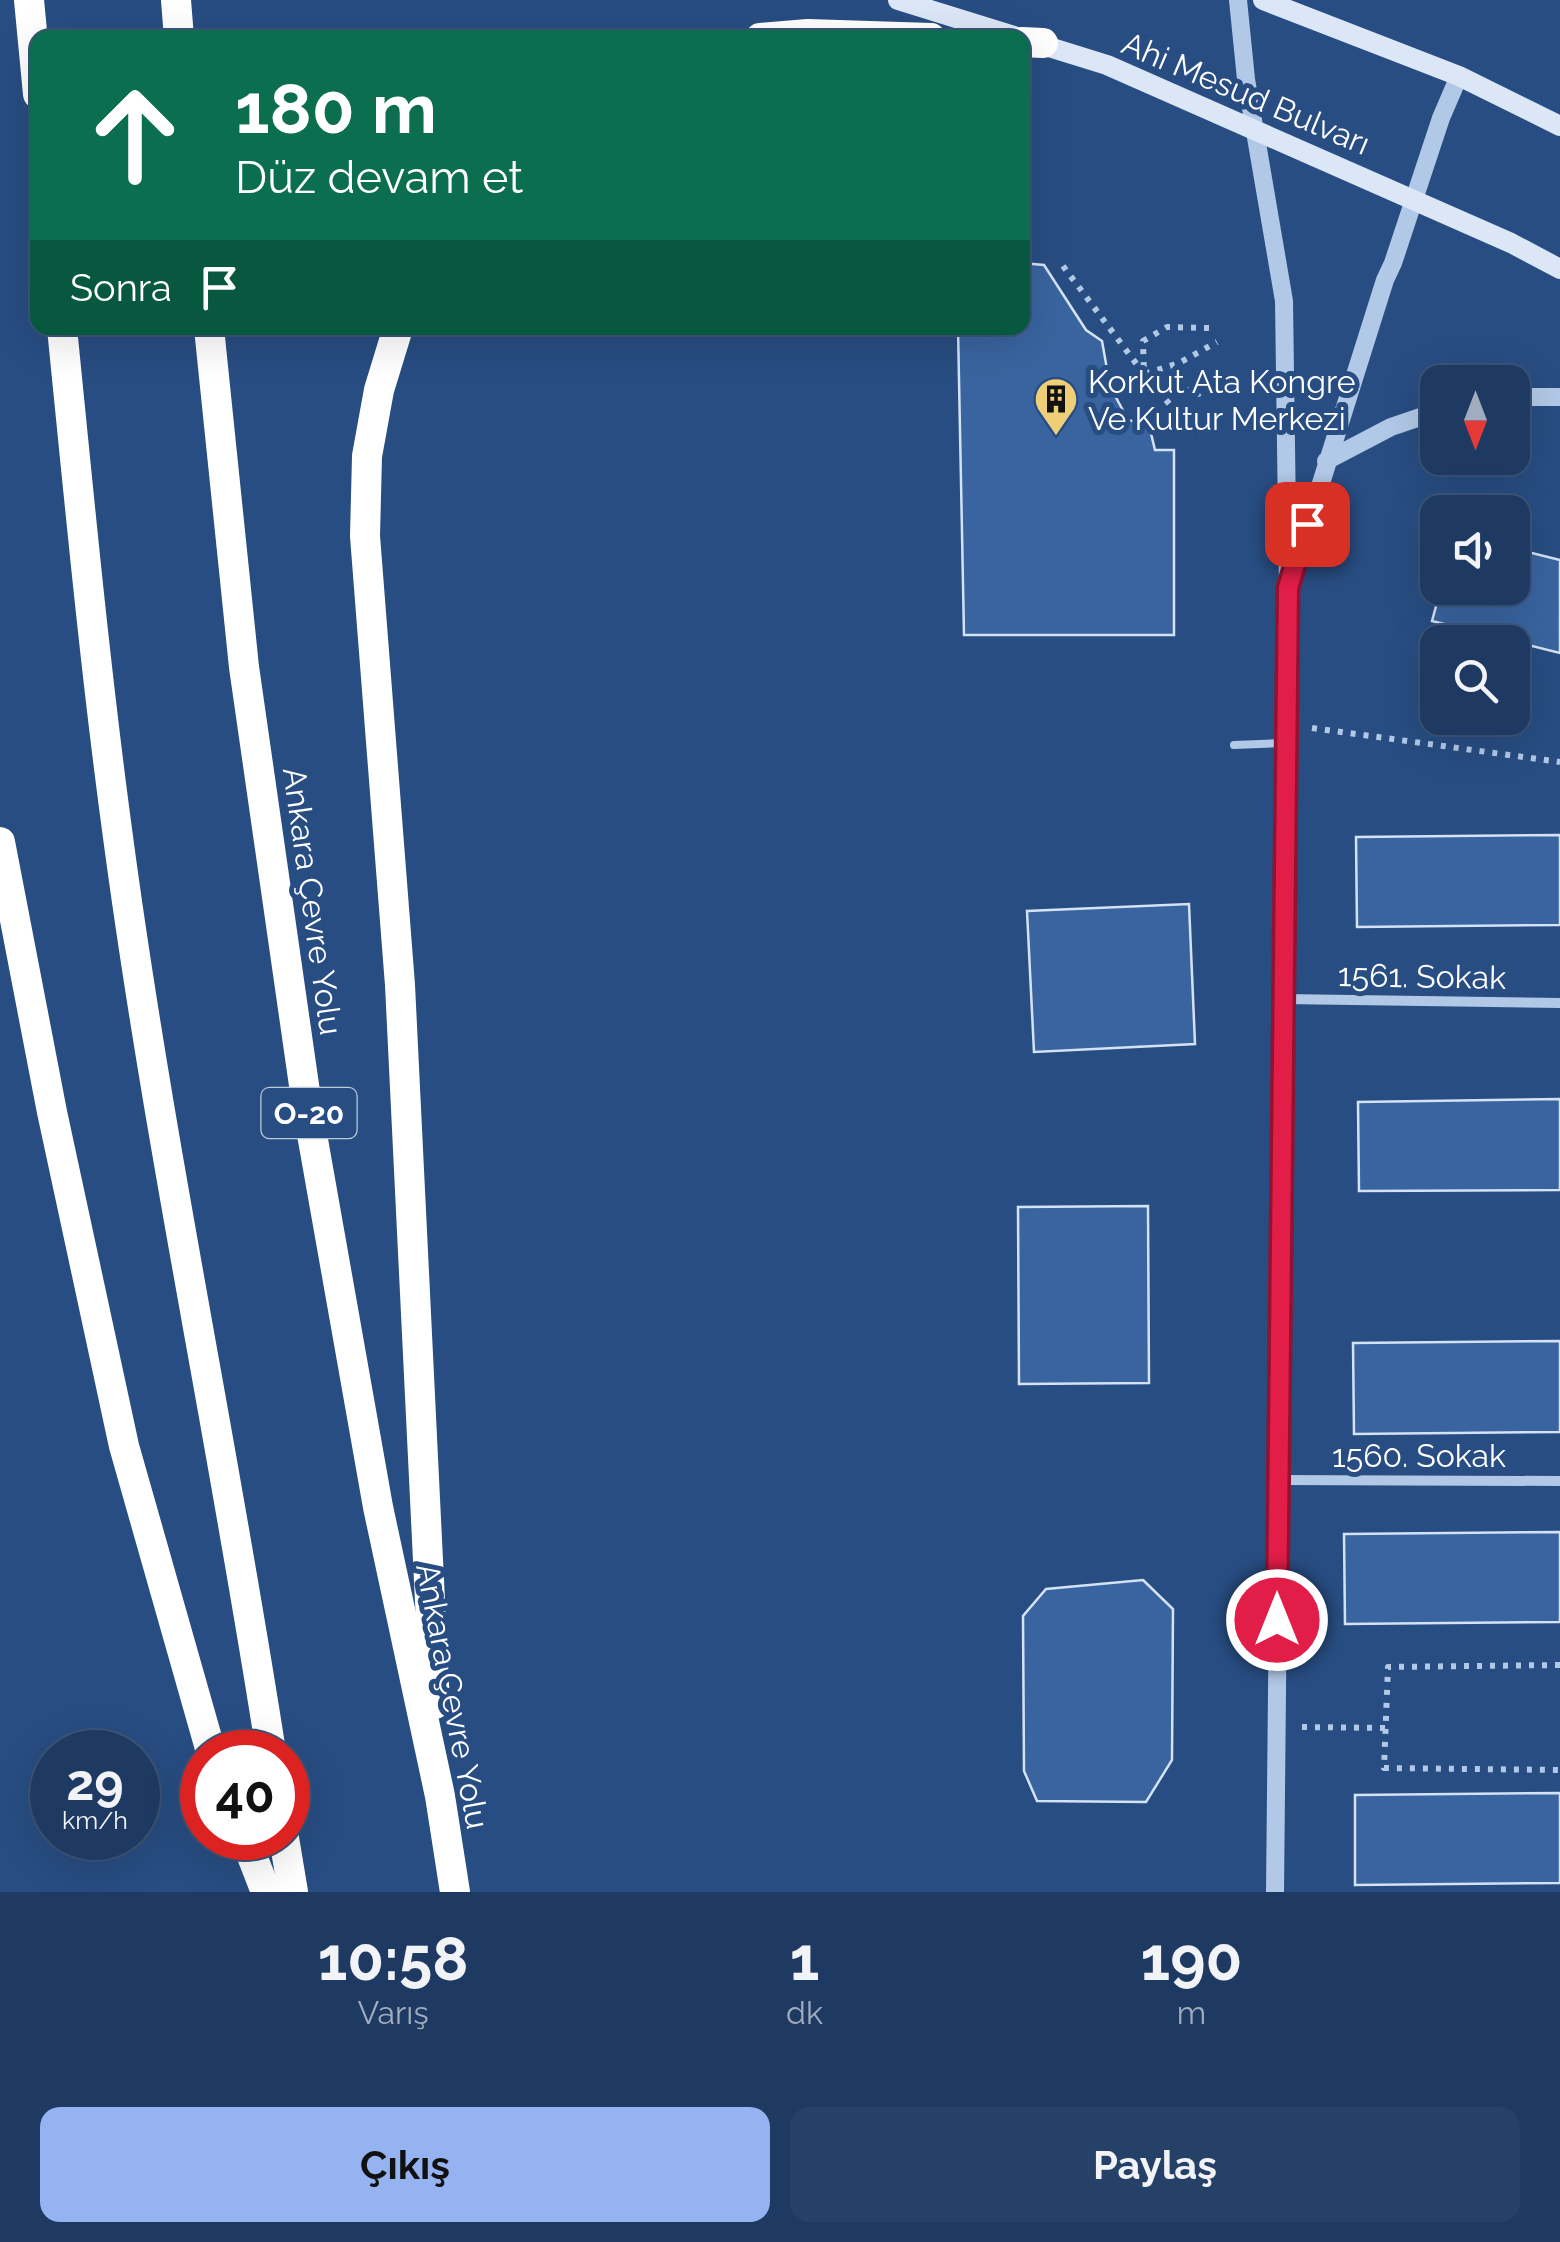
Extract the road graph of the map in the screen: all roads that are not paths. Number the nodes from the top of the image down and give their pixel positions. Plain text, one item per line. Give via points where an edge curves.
1 (29, 0) edge
2 (176, 0) edge
3 (898, 0) edge
4 (1238, 0) edge
5 (1263, 0) edge
6 (1288, 5) edge
7 (31, 30) edge
8 (179, 30) edge
9 (994, 30) edge
10 (1032, 42) edge
11 (1459, 76) junction
12 (1560, 126) edge
13 (1255, 130) junction
14 (1414, 200) junction
15 (1560, 269) edge
16 (63, 335) edge
17 (210, 335) edge
18 (396, 335) edge
19 (1560, 397) edge
20 (1530, 398) edge
21 (1420, 417) edge
22 (1326, 461) junction
23 (1288, 588) junction
24 (1286, 734) junction
25 (1234, 745) dead end
26 (0, 842) edge
27 (1283, 998) junction
28 (1560, 1002) edge
29 (1278, 1480) junction
30 (1560, 1481) edge
31 (206, 1730) edge
32 (268, 1730) edge
33 (440, 1796) junction
34 (253, 1860) edge
35 (287, 1860) edge
36 (266, 1892) edge
37 (292, 1892) edge
38 (455, 1892) edge
39 (1276, 1892) edge

1 - 7 highway
2 - 8 highway
3 - 9 main road, Ahi Mesud Bulvarı
4 - 13 street
5 - 6 main road
6 - 11 main road
10 - 13 main road, Ahi Mesud Bulvarı via 1148,81
11 - 12 main road
11 - 14 street
13 - 14 main road, Ahi Mesud Bulvarı
13 - 23 street via 1284,301
14 - 15 main road, Ahi Mesud Bulvarı
14 - 22 street
16 - 32 highway via 118,838
17 - 33 highway, Ankara Çevre Yolu / O-20 via 244,667 307,1106 378,1507
18 - 33 highway via 367,456 365,536 400,985
19 - 20 street
21 - 22 street
22 - 23 street
23 - 24 street
24 - 25 lane
24 - 27 street
26 - 31 highway via 124,1446
27 - 28 street, 1561. Sokak
27 - 29 street
29 - 30 street, 1560. Sokak
29 - 39 street
33 - 38 highway, Ankara Çevre Yolu / O-20
34 - 36 highway
35 - 37 highway

